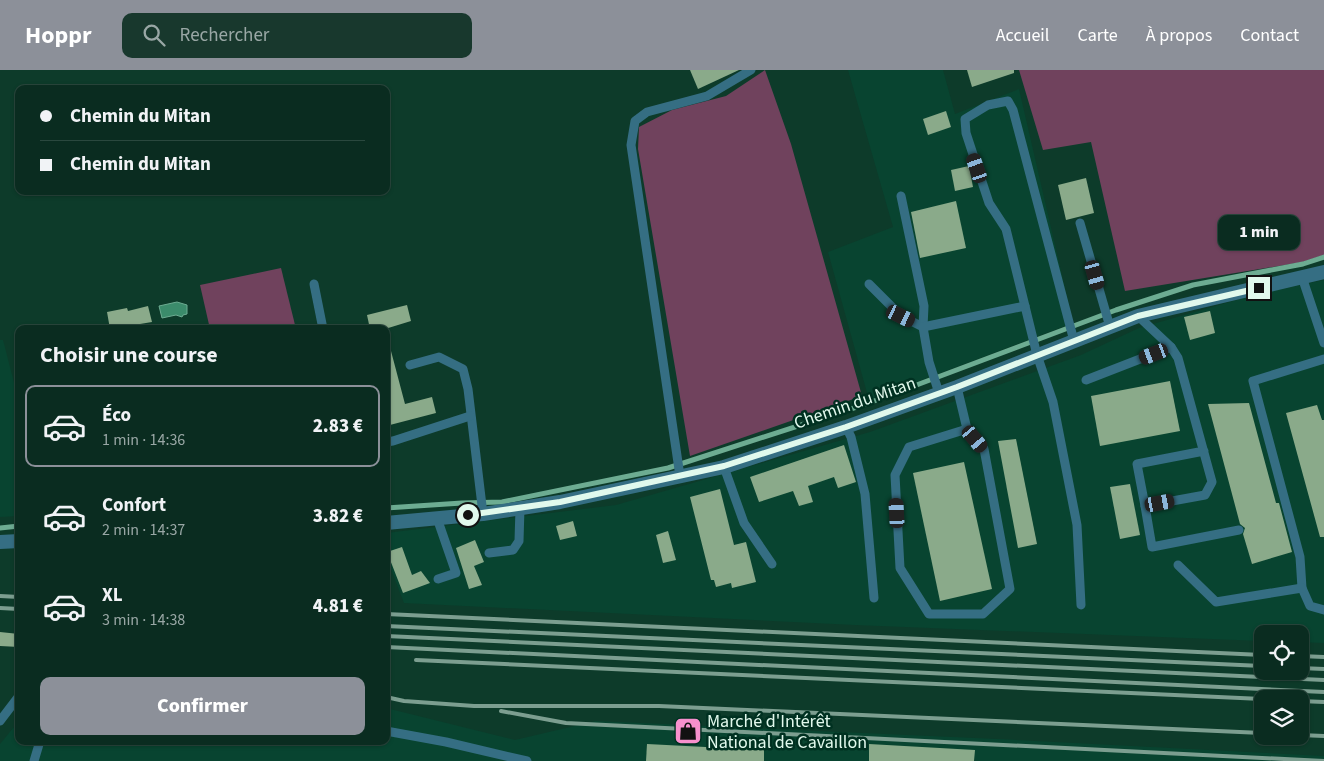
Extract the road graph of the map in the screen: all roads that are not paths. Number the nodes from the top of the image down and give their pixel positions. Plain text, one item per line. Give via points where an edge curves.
1 (747, 71) edge
2 (901, 196) dead end
3 (1080, 223) dead end
4 (1324, 272) edge
5 (1302, 277) junction
6 (314, 284) dead end
7 (869, 284) dead end
8 (1026, 306) junction
9 (1138, 316) junction
10 (322, 325) edge
11 (923, 327) junction
12 (1110, 327) junction
13 (1074, 341) junction
14 (1324, 343) edge
15 (1171, 347) junction
16 (1037, 356) junction
17 (1324, 359) edge
18 (410, 364) dead end
19 (1086, 380) dead end
20 (957, 387) junction
21 (940, 393) junction
22 (470, 416) junction
23 (846, 427) junction
24 (967, 429) junction
25 (390, 441) edge
26 (1204, 451) junction
27 (724, 466) junction
28 (680, 476) junction
29 (1145, 506) junction
30 (520, 508) junction
31 (483, 514) junction
32 (437, 518) junction
33 (390, 523) edge
34 (1239, 530) dead end
35 (15, 541) edge
36 (0, 542) edge
37 (488, 553) dead end
38 (772, 564) dead end
39 (1178, 565) dead end
40 (438, 579) dead end
41 (1302, 588) junction
42 (874, 598) dead end
43 (1081, 604) dead end
44 (1324, 610) edge
45 (15, 701) edge
46 (0, 721) edge
47 (390, 732) edge
48 (39, 745) edge
49 (34, 761) edge
50 (527, 761) edge

1 - 28 lane via 707,96 648,112 635,121 631,145
2 - 11 lane via 924,306
3 - 12 lane
4 - 5 street, Chemin du Mitan
5 - 9 street, Chemin du Mitan
5 - 14 lane
6 - 10 lane
7 - 11 lane via 901,316
8 - 11 lane
8 - 13 lane via 1006,229 989,203 966,133 965,119 988,105 1008,101 1016,119
8 - 16 lane
9 - 12 street, Chemin du Mitan
9 - 15 lane
11 - 21 lane via 929,362
12 - 13 street, Chemin du Mitan
13 - 16 street, Chemin du Mitan
15 - 19 lane
15 - 26 lane via 1178,358
16 - 20 street, Chemin du Mitan
16 - 43 lane via 1053,402 1076,525
17 - 41 lane via 1253,381 1300,557
18 - 22 lane via 438,357 463,369
20 - 21 street, Chemin du Mitan
20 - 24 lane
21 - 23 street, Chemin du Mitan
22 - 25 lane
22 - 31 lane
23 - 27 street, Chemin du Mitan
23 - 42 lane via 865,494
24 - 24 lane via 910,447 895,476 900,568 929,614 983,614 1010,588 984,450
26 - 29 lane via 1212,482 1205,495
26 - 29 lane via 1137,464
27 - 28 street, Chemin du Mitan
27 - 38 lane via 744,523
28 - 30 street, Chemin du Mitan
29 - 34 lane via 1152,547
30 - 31 street, Chemin du Mitan
30 - 37 lane via 516,546 513,550
31 - 32 street, Chemin du Mitan
32 - 33 street, Chemin du Mitan
32 - 40 lane via 456,574
35 - 36 street
39 - 41 lane via 1216,602
41 - 44 lane via 1310,606
45 - 46 lane
47 - 50 lane
48 - 49 lane

